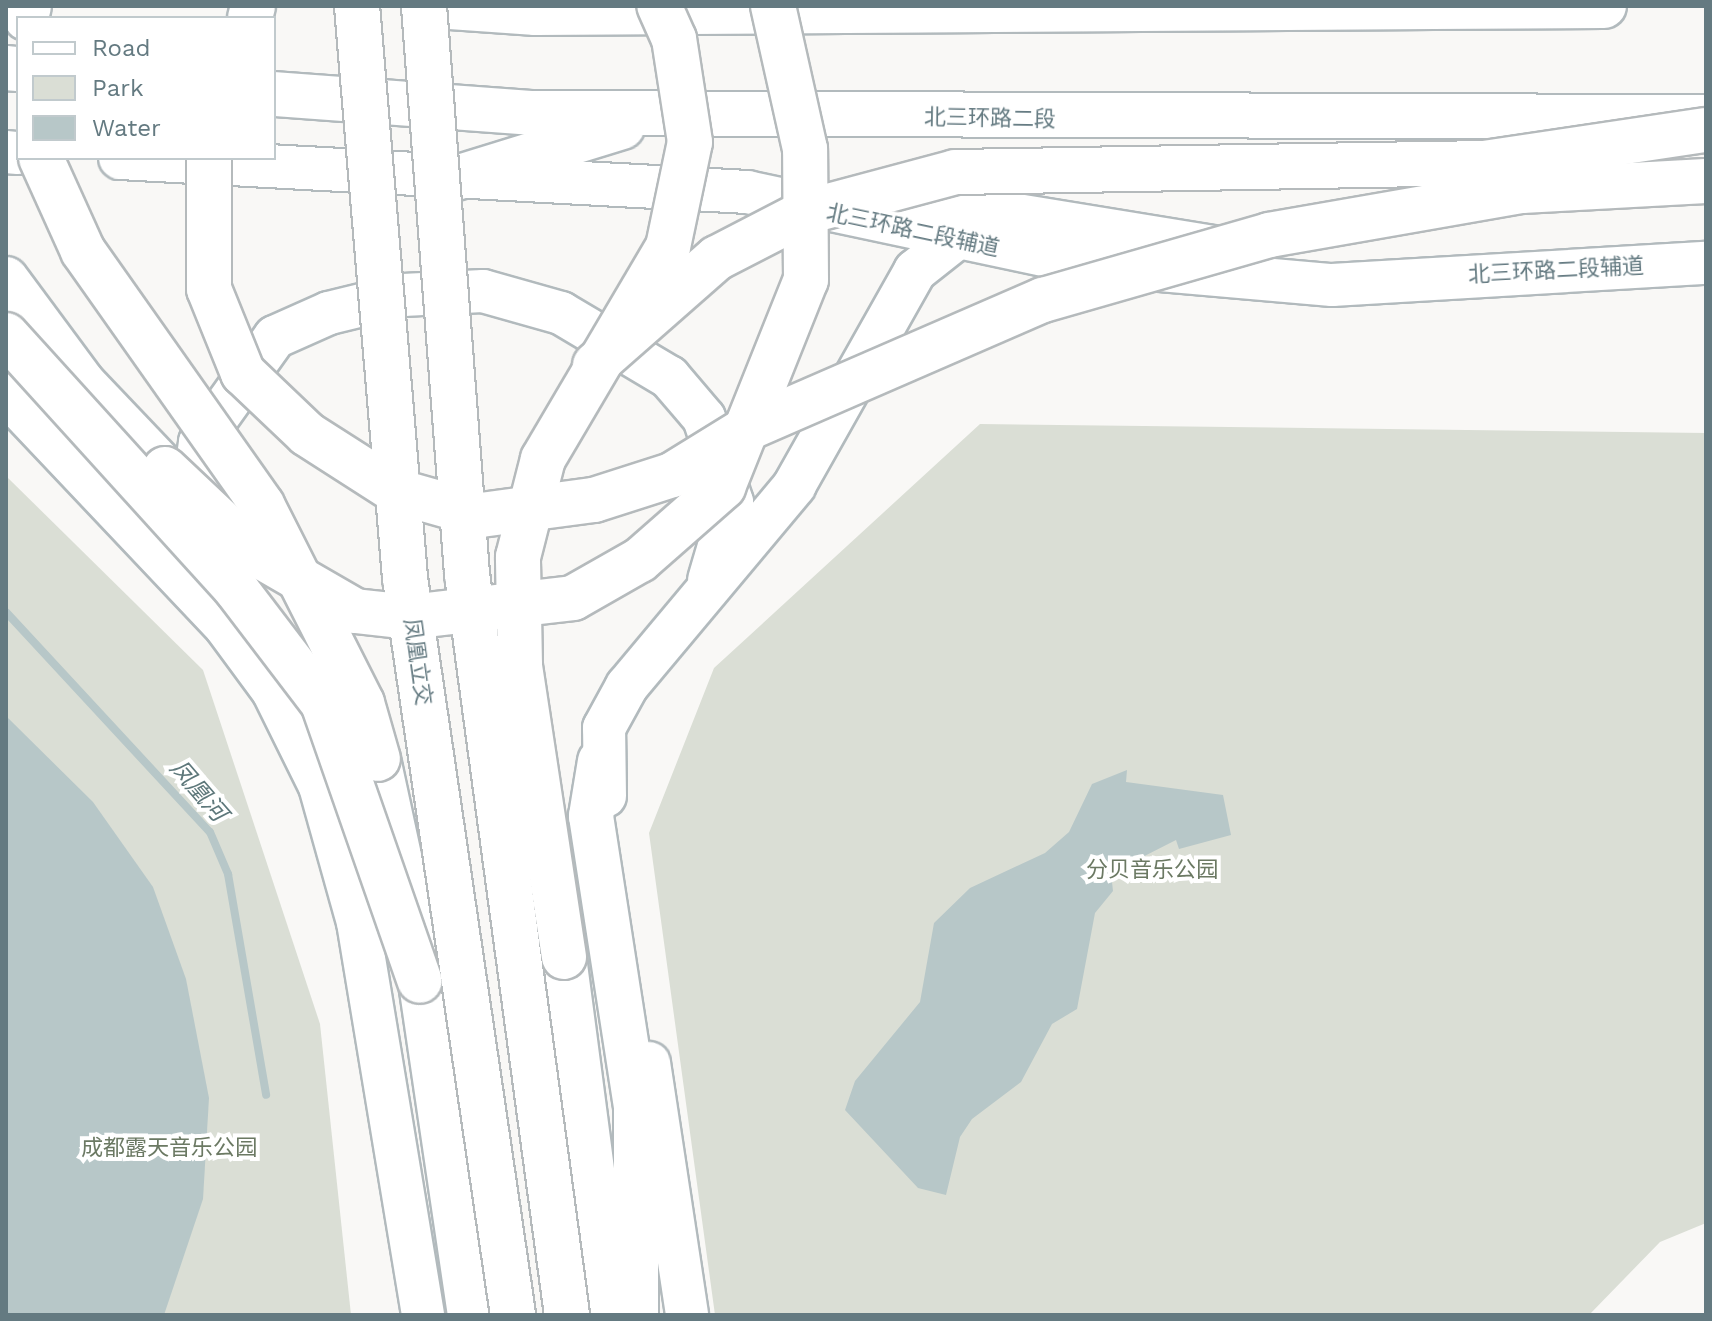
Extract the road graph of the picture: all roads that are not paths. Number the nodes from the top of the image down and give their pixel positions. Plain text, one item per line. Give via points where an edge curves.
1 (357, 6) edge
2 (424, 6) edge
3 (436, 6) edge
4 (659, 6) edge
5 (773, 6) edge
6 (1604, 6) edge
7 (276, 94) edge
8 (663, 115) junction
9 (1706, 117) edge
10 (1706, 130) edge
11 (42, 160) edge
12 (154, 160) edge
13 (209, 160) edge
14 (456, 178) junction
15 (1706, 181) edge
16 (747, 192) junction
17 (953, 241) junction
18 (1706, 263) edge
19 (1544, 268) junction
20 (6, 279) edge
21 (6, 335) edge
22 (595, 365) junction
23 (6, 394) edge
24 (748, 428) junction
25 (702, 604) junction
26 (226, 627) junction
27 (600, 761) junction
28 (420, 981) junction
29 (423, 1315) edge
30 (470, 1315) edge
31 (513, 1315) edge
32 (567, 1315) edge
33 (611, 1315) edge
34 (636, 1315) edge
35 (687, 1315) edge

1 - 31 highway, 凤凰立交, bridge via 405,578
2 - 32 highway, bridge via 467,574
3 - 6 highway via 536,13
4 - 22 highway, bridge via 674,39 690,142 668,247
5 - 24 highway, bridge via 805,149 806,280
7 - 8 highway, 北三环路二段 via 532,113
8 - 9 highway, 北三环路二段 via 1281,121
8 - 14 highway
10 - 22 highway, bridge via 1484,163 955,172 806,212 717,258
11 - 28 highway, bridge via 83,251 262,505 362,703
12 - 14 main road, 北三环路二段辅道
13 - 24 highway, bridge via 209,289 243,373 307,434 396,491 481,515 594,500 672,475
14 - 16 main road, 北三环路二段辅道
15 - 24 highway, bridge via 1522,191 1269,235 1043,300
16 - 17 main road, 北三环路二段辅道
16 - 19 main road via 987,210 1145,239 1364,263
17 - 19 main road, 北三环路二段辅道 via 1080,263 1332,285
17 - 25 main road via 915,271 794,486
18 - 19 main road, 北三环路二段辅道
20 - 24 highway, bridge via 83,383 165,469 253,552 355,611 451,615 573,598 640,560 723,487
21 - 28 highway, bridge via 236,589 323,703
22 - 33 highway, bridge via 543,459 518,557 520,665
23 - 26 main road
25 - 26 main road via 732,502 704,418 669,377 561,313 483,291 403,295 329,313 275,337 200,442 195,478
25 - 27 main road via 627,686 604,728
26 - 29 main road via 273,691 320,786 358,922
27 - 34 highway via 591,816 636,1107
27 - 35 main road
28 - 30 highway

